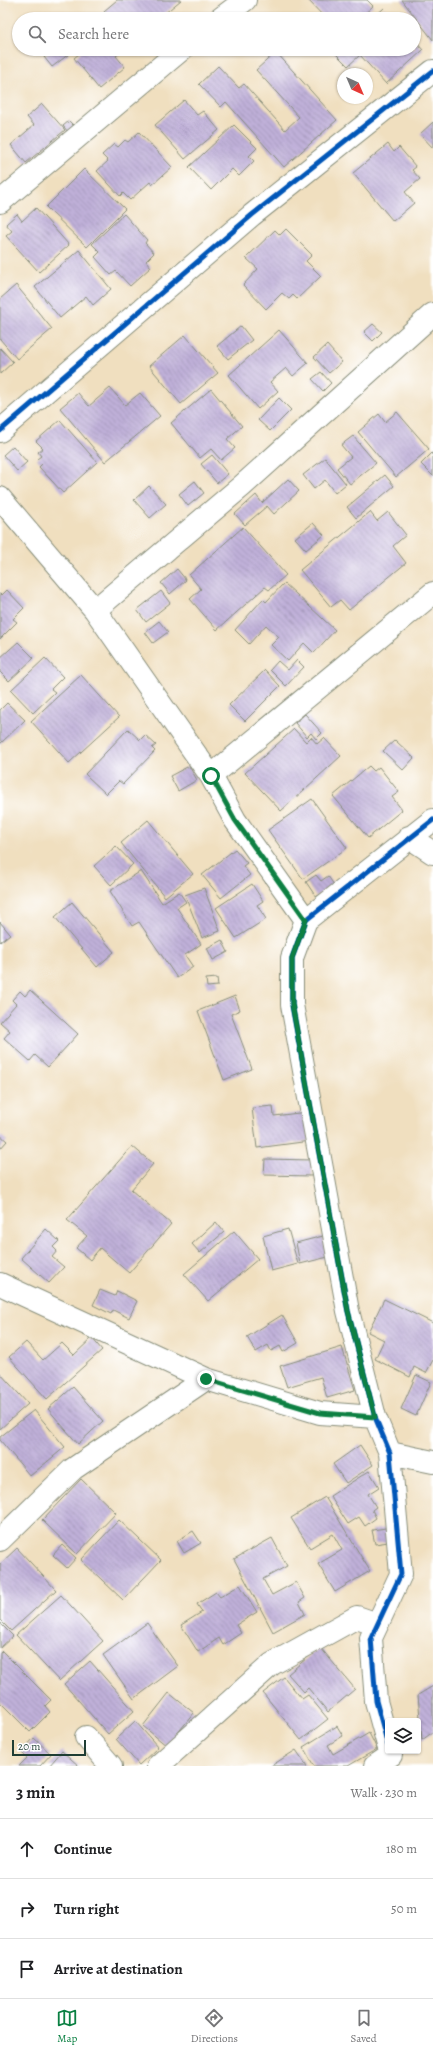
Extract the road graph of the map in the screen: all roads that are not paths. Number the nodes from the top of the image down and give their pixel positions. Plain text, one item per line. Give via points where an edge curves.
1 (245, 0) edge
2 (229, 12) edge
3 (174, 56) edge
4 (433, 71) edge
5 (0, 202) edge
6 (433, 314) edge
7 (0, 431) edge
8 (4, 511) edge
9 (433, 592) edge
10 (95, 610) junction
11 (211, 776) junction
12 (433, 820) edge
13 (409, 838) junction
14 (433, 853) edge
15 (306, 920) junction
16 (0, 1284) edge
17 (206, 1379) junction
18 (375, 1417) junction
19 (390, 1453) junction
20 (433, 1462) edge
21 (0, 1540) edge
22 (377, 1624) junction
23 (86, 1737) dead end
24 (387, 1756) edge
25 (112, 1766) edge
26 (158, 1766) edge

1 - 2 street
3 - 5 street
4 - 7 street via 252,215
6 - 10 street via 242,486
8 - 10 street
9 - 11 street
10 - 11 street
11 - 15 street via 235,820
12 - 13 street
13 - 14 street
13 - 15 street
15 - 18 street via 292,958 292,1004 348,1311
16 - 17 street
17 - 18 street via 320,1413
17 - 21 street via 73,1469
18 - 19 street
19 - 20 street
19 - 22 street via 401,1574
22 - 24 street via 371,1638 376,1701
22 - 26 street via 357,1617 272,1664
23 - 25 street

